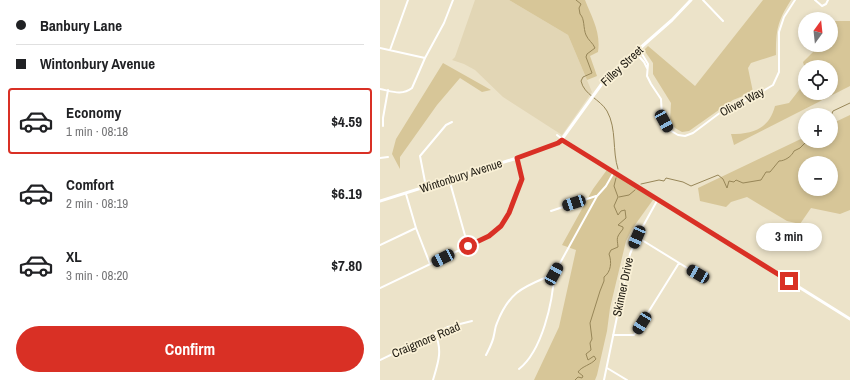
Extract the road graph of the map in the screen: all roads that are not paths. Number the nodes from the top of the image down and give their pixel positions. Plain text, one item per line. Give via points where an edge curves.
1 (408, 0) edge
2 (453, 0) edge
3 (691, 0) edge
4 (702, 0) edge
5 (794, 0) edge
6 (815, 0) edge
7 (828, 0) edge
8 (723, 21) dead end
9 (380, 48) edge
10 (639, 49) junction
11 (390, 50) junction
12 (635, 52) junction
13 (425, 58) junction
14 (647, 69) junction
15 (380, 89) edge
16 (388, 90) junction
17 (452, 122) dead end
18 (383, 126) dead end
19 (557, 135) dead end
20 (562, 140) junction
21 (388, 157) dead end
22 (380, 158) edge
23 (517, 158) junction
24 (614, 172) junction
25 (449, 179) junction
26 (426, 187) junction
27 (406, 194) junction
28 (597, 196) junction
29 (658, 199) junction
30 (380, 201) edge
31 (551, 211) dead end
32 (416, 228) junction
33 (637, 237) junction
34 (380, 245) edge
35 (468, 246) junction
36 (679, 263) junction
37 (430, 264) junction
38 (554, 274) junction
39 (698, 274) dead end
40 (380, 288) edge
41 (850, 319) edge
42 (472, 321) dead end
43 (435, 334) junction
44 (613, 335) junction
45 (486, 355) dead end
46 (380, 360) edge
47 (607, 368) junction
48 (519, 370) dead end
49 (433, 380) edge
50 (604, 380) edge
51 (627, 380) edge

1 - 11 street
2 - 13 street
3 - 10 street, Filley Street
4 - 8 street
5 - 14 street, Oliver Way via 779,32 779,72 772,85 721,112 693,134 678,135 668,129 662,116 660,99 647,76
6 - 7 street via 823,6
9 - 11 street
10 - 12 street, Filley Street
10 - 14 street, Oliver Way via 646,60
11 - 13 street
12 - 14 street, Oliver Way
12 - 20 street, Filley Street via 606,78
13 - 16 street via 412,88 400,93
15 - 16 street
16 - 18 street
17 - 26 street via 446,125 420,156
19 - 20 street
20 - 23 street, Wintonbury Avenue
20 - 24 street
21 - 22 street
23 - 25 street, Wintonbury Avenue
23 - 35 street via 522,179 509,213 501,226 489,236
24 - 28 street
24 - 29 street
25 - 26 street, Wintonbury Avenue
25 - 35 street
26 - 27 street, Wintonbury Avenue
27 - 30 street, Wintonbury Avenue
27 - 32 street
28 - 31 street
28 - 38 street
29 - 33 street, Skinner Drive
29 - 41 street
32 - 34 street
32 - 37 street
33 - 36 street
33 - 44 street, Skinner Drive via 630,254
35 - 37 street
36 - 39 street
36 - 44 street via 634,335
37 - 40 street
38 - 45 street via 521,289 513,296 496,324 493,340
38 - 48 street via 543,332 525,365
42 - 43 street, Craigmore Road via 448,327
43 - 46 street, Craigmore Road
43 - 49 street via 440,354
44 - 47 street, Skinner Drive
47 - 50 street, Skinner Drive
47 - 51 street

